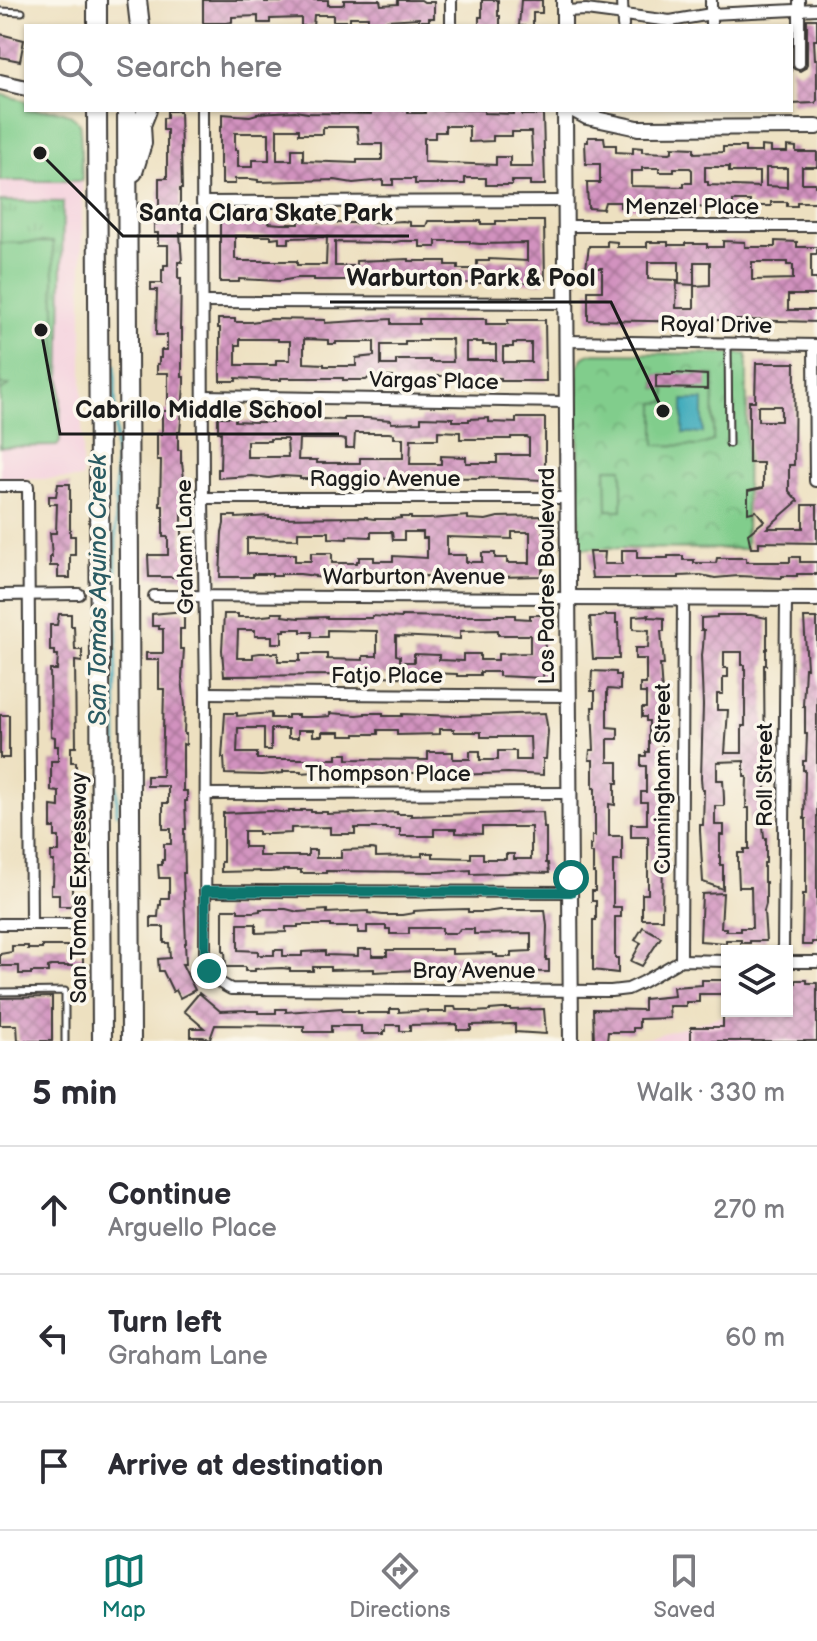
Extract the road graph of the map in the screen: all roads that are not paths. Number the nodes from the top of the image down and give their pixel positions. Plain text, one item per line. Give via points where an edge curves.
1 (97, 0) edge
2 (126, 0) edge
3 (137, 0) edge
4 (451, 0) edge
5 (622, 0) edge
6 (711, 0) edge
7 (799, 4) edge
8 (817, 9) edge
9 (0, 11) edge
10 (22, 12) dead end
11 (564, 12) edge
12 (711, 14) junction
13 (623, 20) edge
14 (97, 24) edge
15 (126, 24) edge
16 (140, 24) edge
17 (451, 24) edge
18 (711, 24) edge
19 (799, 63) dead end
20 (0, 82) edge
21 (24, 88) edge
22 (97, 112) edge
23 (127, 112) edge
24 (146, 112) edge
25 (202, 112) edge
26 (565, 112) edge
27 (578, 112) edge
28 (817, 127) edge
29 (128, 190) junction
30 (567, 201) junction
31 (202, 202) junction
32 (567, 226) junction
33 (817, 226) edge
34 (203, 302) junction
35 (567, 303) junction
36 (566, 341) junction
37 (728, 344) junction
38 (816, 345) edge
39 (203, 396) junction
40 (567, 402) junction
41 (729, 444) dead end
42 (816, 481) edge
43 (0, 486) edge
44 (203, 498) junction
45 (567, 498) junction
46 (79, 594) dead end
47 (0, 595) edge
48 (29, 595) junction
49 (154, 596) dead end
50 (205, 597) junction
51 (567, 598) junction
52 (683, 598) junction
53 (786, 598) junction
54 (817, 599) edge
55 (206, 693) junction
56 (568, 696) junction
57 (569, 793) junction
58 (206, 794) junction
59 (205, 891) junction
60 (571, 892) junction
61 (0, 924) edge
62 (31, 924) junction
63 (72, 924) dead end
64 (783, 945) edge
65 (681, 960) junction
66 (721, 961) edge
67 (793, 962) edge
68 (817, 962) edge
69 (216, 981) joint
70 (571, 990) junction
71 (0, 992) edge
72 (65, 1041) edge
73 (102, 1041) edge
74 (131, 1041) edge
75 (571, 1041) edge

1 - 14 highway
2 - 15 highway
3 - 16 highway
4 - 17 street
5 - 13 street
6 - 12 street
7 - 8 street
7 - 12 street
7 - 19 street
9 - 10 lane
11 - 13 street via 586,10
12 - 13 street via 670,21
12 - 18 street
20 - 21 street
22 - 73 highway, San Tomas Expressway
23 - 29 highway
24 - 29 highway
25 - 31 street, Graham Lane
26 - 30 street, Los Padres Boulevard
27 - 28 street via 638,128
29 - 74 highway
30 - 31 street
30 - 32 street, Los Padres Boulevard
31 - 34 street, Graham Lane
32 - 33 street, Menzel Place
32 - 35 street, Los Padres Boulevard
34 - 35 street
34 - 39 street, Graham Lane
35 - 36 street, Los Padres Boulevard
36 - 37 street, Royal Drive
36 - 40 street, Los Padres Boulevard
37 - 38 street, Royal Drive
37 - 41 lane
38 - 42 street
39 - 40 street, Vargas Place
39 - 44 street, Graham Lane
40 - 45 street, Los Padres Boulevard
43 - 48 street via 28,486
44 - 45 street, Raggio Avenue
44 - 50 street, Graham Lane
45 - 51 street, Los Padres Boulevard
46 - 48 street
47 - 48 street
48 - 62 street
49 - 50 street, Warburton Avenue
50 - 51 street, Warburton Avenue
50 - 55 street, Graham Lane
51 - 52 street, Warburton Avenue
51 - 56 street, Los Padres Boulevard
52 - 53 street, Warburton Avenue
52 - 65 street, Cunningham Street
53 - 54 street, Warburton Avenue
53 - 64 street, Roll Street
55 - 56 street, Fatjo Place
55 - 58 street, Graham Lane
56 - 57 street, Los Padres Boulevard
57 - 58 street, Thompson Place
57 - 60 street, Los Padres Boulevard
58 - 59 street, Graham Lane
59 - 60 street
59 - 69 street, Graham Lane via 205,960
60 - 70 street, Los Padres Boulevard
61 - 62 street
62 - 63 street
65 - 66 street
65 - 70 street, Bray Avenue via 628,989
67 - 68 street
69 - 70 street, Bray Avenue via 231,989
70 - 75 street, Los Padres Boulevard
71 - 72 lane via 65,991

